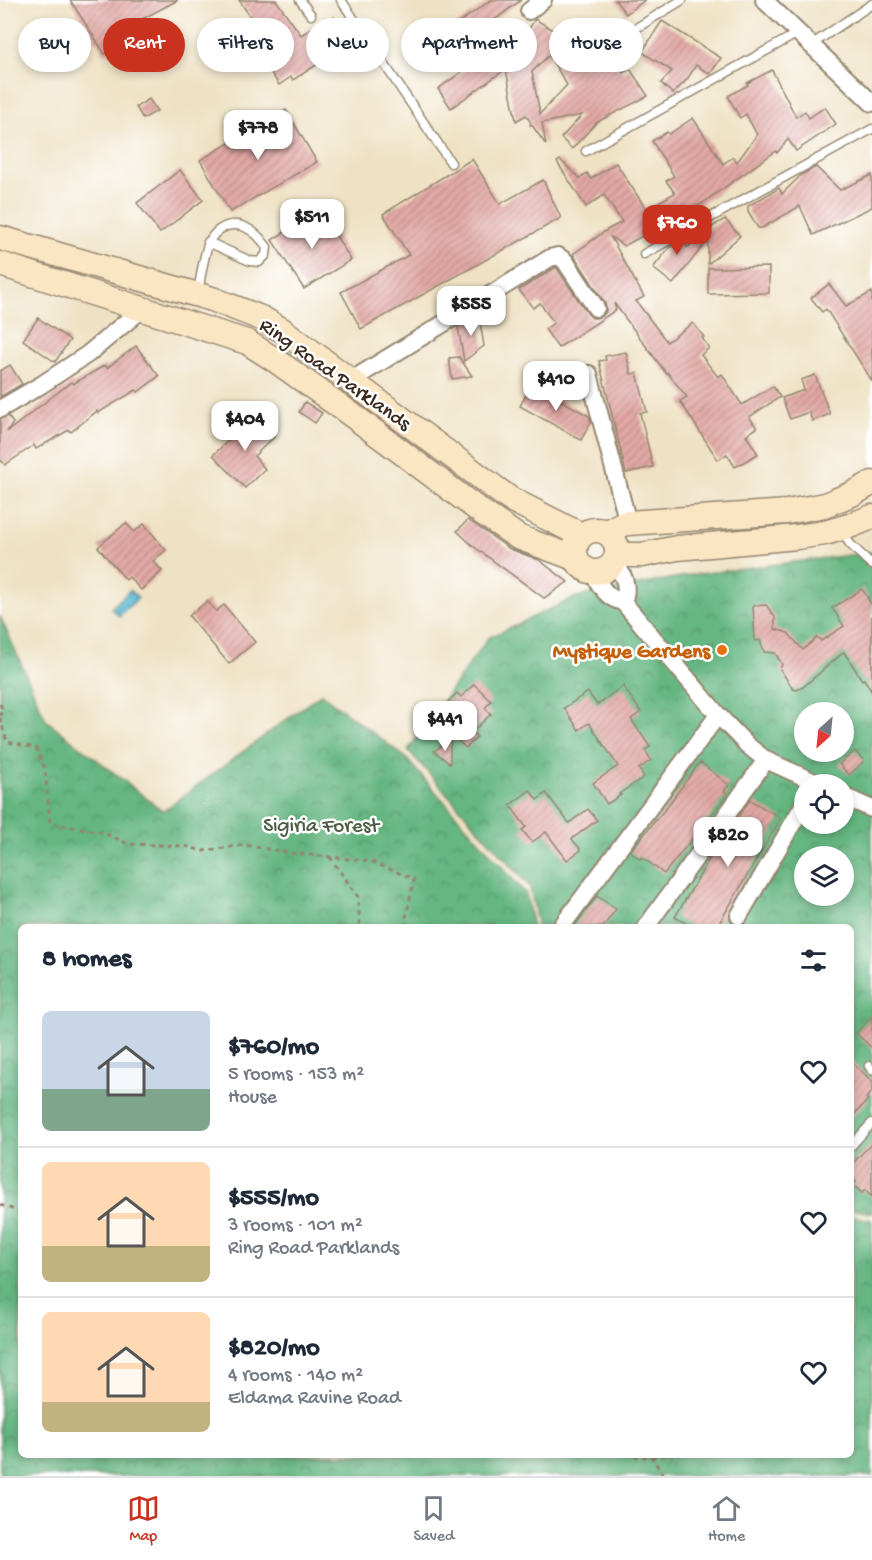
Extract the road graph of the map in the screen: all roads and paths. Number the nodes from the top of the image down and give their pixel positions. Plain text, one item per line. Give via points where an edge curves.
1 (300, 0) edge
2 (341, 0) edge
3 (543, 0) edge
4 (682, 0) edge
5 (764, 0) edge
6 (872, 4) edge
7 (529, 10) dead end
8 (311, 15) dead end
9 (643, 24) edge
10 (804, 39) junction
11 (872, 103) edge
12 (872, 129) edge
13 (586, 151) dead end
14 (451, 163) dead end
15 (0, 238) edge
16 (208, 242) junction
17 (644, 254) dead end
18 (0, 264) edge
19 (198, 295) junction
20 (596, 308) dead end
21 (142, 309) junction
22 (589, 374) dead end
23 (350, 381) junction
24 (371, 397) junction
25 (0, 409) edge
26 (356, 418) junction
27 (872, 483) edge
28 (872, 517) edge
29 (617, 527) junction
30 (841, 528) junction
31 (581, 535) junction
32 (616, 558) junction
33 (584, 565) junction
34 (872, 565) edge
35 (623, 602) junction
36 (0, 704) edge
37 (718, 715) junction
38 (0, 717) edge
39 (766, 760) junction
40 (796, 774) edge
41 (854, 801) edge
42 (872, 809) edge
43 (794, 821) edge
44 (330, 857) junction
45 (739, 916) dead end
46 (360, 924) edge
47 (406, 924) edge
48 (563, 924) edge
49 (648, 924) edge
50 (872, 1123) edge
51 (854, 1143) edge
52 (0, 1205) edge
53 (18, 1211) edge
54 (652, 1458) edge
55 (674, 1476) edge

1 - 8 lane
2 - 14 lane
3 - 7 street
4 - 9 lane
5 - 10 street
6 - 10 lane
10 - 11 street
10 - 13 lane
12 - 17 lane
15 - 19 street, Ring Road Parklands
16 - 16 lane via 225,227 245,226 260,237 267,247 266,255 259,262 250,261
16 - 19 lane
18 - 21 street, Ring Road Parklands
19 - 23 street, Ring Road Parklands via 261,318
20 - 23 street via 565,261 558,256 550,258
21 - 25 street via 88,354
21 - 26 street, Ring Road Parklands via 247,342
22 - 29 street
23 - 24 street, Ring Road Parklands
24 - 26 street
24 - 31 street, Ring Road Parklands via 510,499
26 - 33 street, Ring Road Parklands via 518,537
27 - 29 street via 825,505 787,512
28 - 30 street
29 - 31 street
29 - 32 street
30 - 32 street via 797,537
30 - 34 lane via 850,544
31 - 33 street via 575,553
32 - 33 street via 605,570
32 - 35 street via 626,583
33 - 35 street via 606,594
35 - 37 street
36 - 38 path
37 - 39 street
37 - 48 street
38 - 44 path via 7,742 36,748 45,769 50,823 101,832 129,844 185,846 203,851 245,845
39 - 40 street
39 - 49 street
41 - 42 street
43 - 45 street
44 - 46 path via 358,897
44 - 47 path via 370,861 414,879
50 - 51 lane
52 - 53 path
54 - 55 path via 663,1475

